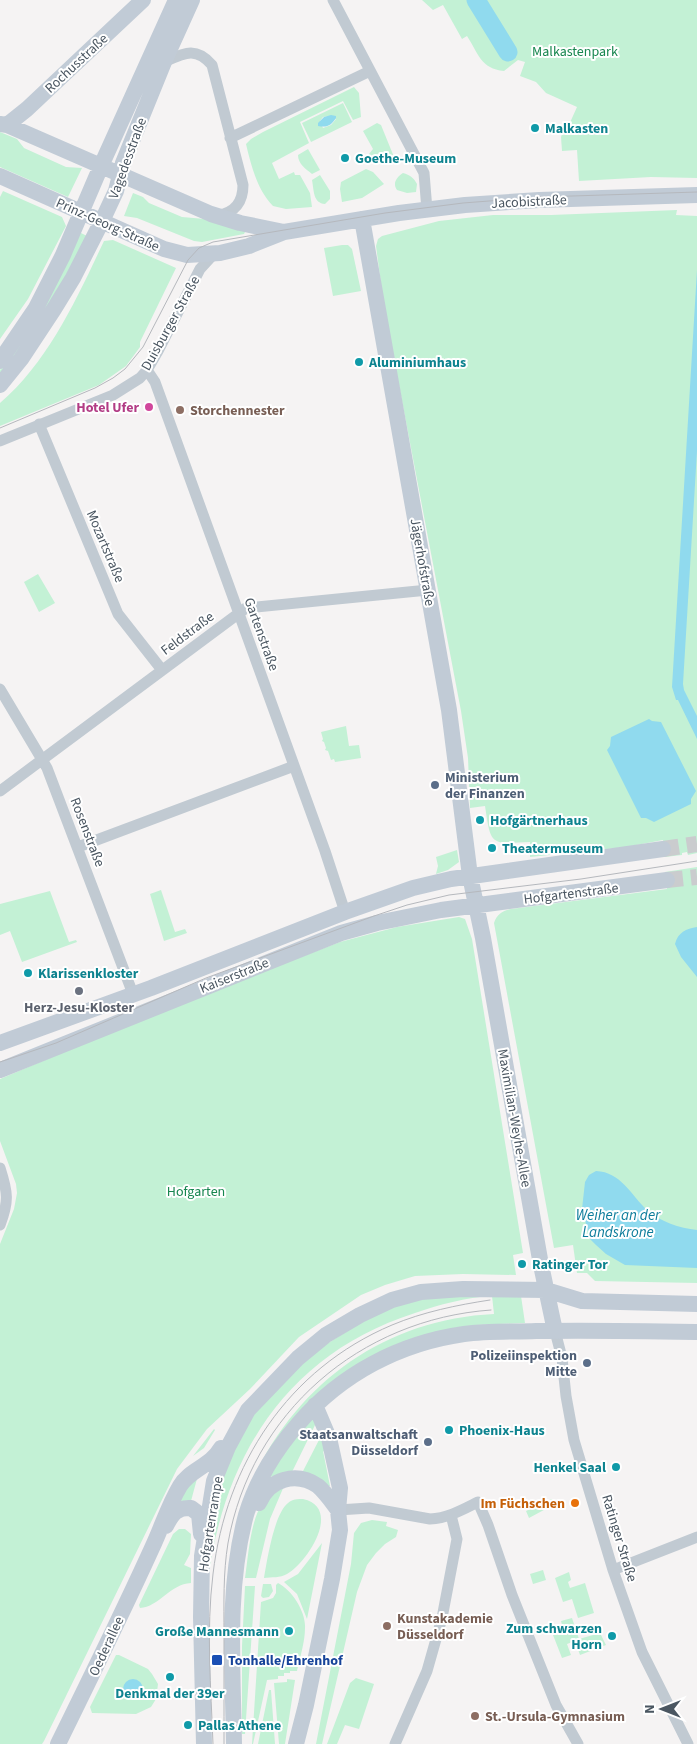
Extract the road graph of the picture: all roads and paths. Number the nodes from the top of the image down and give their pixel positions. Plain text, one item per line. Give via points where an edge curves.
1 (143, 0) edge
2 (334, 0) edge
3 (182, 2) edge
4 (164, 62) junction
5 (370, 71) junction
6 (0, 110) edge
7 (4, 124) edge
8 (230, 138) junction
9 (101, 166) junction
10 (120, 174) junction
11 (0, 176) edge
12 (697, 196) edge
13 (427, 210) junction
14 (82, 212) junction
15 (210, 213) junction
16 (362, 219) junction
17 (102, 222) junction
18 (284, 232) junction
19 (220, 253) junction
20 (0, 360) edge
21 (147, 370) junction
22 (0, 385) edge
23 (39, 424) junction
24 (0, 440) edge
25 (428, 590) junction
26 (238, 613) junction
27 (162, 670) junction
28 (0, 689) edge
29 (42, 760) junction
30 (294, 766) junction
31 (0, 791) edge
32 (78, 848) junction
33 (664, 849) tunnel mouth
34 (470, 876) junction
35 (667, 880) tunnel mouth
36 (476, 906) junction
37 (345, 912) junction
38 (134, 994) junction
39 (0, 1042) edge
40 (2, 1068) edge
41 (0, 1168) edge
42 (4, 1196) edge
43 (0, 1225) edge
44 (546, 1290) junction
45 (598, 1302) junction
46 (697, 1304) edge
47 (597, 1330) junction
48 (555, 1331) junction
49 (697, 1332) edge
50 (315, 1405) junction
51 (248, 1410) junction
52 (338, 1510) junction
53 (451, 1515) junction
54 (697, 1537) edge
55 (240, 1545) junction
56 (153, 1547) junction
57 (202, 1556) junction
58 (613, 1570) junction
59 (306, 1705) junction
60 (58, 1744) edge
61 (204, 1744) edge
62 (234, 1744) edge
63 (296, 1744) edge
64 (306, 1744) edge
65 (395, 1744) edge
66 (578, 1744) edge
67 (688, 1744) edge

1 - 7 main road, Rochusstraße via 27,109
2 - 5 street
3 - 4 main road, Vagedesstraße
3 - 9 main road, Vagedesstraße
4 - 8 street via 190,52 200,54 212,65
4 - 10 main road, Vagedesstraße
5 - 8 street
5 - 13 street via 424,173
6 - 7 main road via 5,116
7 - 9 main road
8 - 15 street via 243,195 233,211
9 - 10 main road
9 - 14 main road, Vagedesstraße
10 - 15 main road
10 - 17 main road, Vagedesstraße
11 - 14 main road, Prinz-Georg-Straße
12 - 13 main road, Jacobistraße via 539,200
13 - 16 main road, Jacobistraße
14 - 17 main road, Prinz-Georg-Straße
14 - 20 main road, Vagedesstraße via 36,308
15 - 18 main road, Duisburger Straße
16 - 18 main road, Duisburger Straße
16 - 25 main road, Jägerhofstraße
17 - 19 main road, Prinz-Georg-Straße via 182,254
17 - 22 main road, Vagedesstraße via 54,309
18 - 19 main road, Duisburger Straße
19 - 21 street, Duisburger Straße via 200,269
21 - 23 street, Duisburger Straße via 113,395
21 - 26 street, Gartenstraße via 155,382
23 - 24 street, Duisburger Straße
23 - 27 street, Mozartstraße via 118,614
25 - 26 street, Feldstraße via 246,608
25 - 34 main road, Jägerhofstraße via 449,710
26 - 27 street, Feldstraße
26 - 30 street, Gartenstraße
27 - 29 street, Feldstraße
28 - 29 street, Rosenstraße
29 - 31 street, Feldstraße
29 - 32 street, Rosenstraße
30 - 32 street
30 - 37 street, Gartenstraße
32 - 38 street, Rosenstraße
33 - 34 main road
34 - 36 main road, Jägerhofstraße
34 - 37 main road, Kaiserstraße via 413,888
35 - 36 main road, Hofgartenstraße
36 - 40 main road, Kaiserstraße via 409,916 341,933
36 - 44 main road, Maximilian-Weyhe-Allee
37 - 38 main road, Kaiserstraße
38 - 39 main road, Kaiserstraße
41 - 42 street
42 - 43 street via 7,1207
44 - 45 main road, Hofgartenrampe via 582,1301
44 - 48 main road, Maximilian-Weyhe-Allee
44 - 51 main road, Hofgartenrampe via 436,1290 392,1300 352,1319 317,1342
45 - 46 main road, Hofgartenrampe
45 - 47 main road via 591,1304 586,1317
47 - 48 main road
47 - 49 main road
48 - 50 main road via 481,1332 414,1345 361,1371
48 - 58 street, Ratinger Straße via 574,1440
50 - 52 main road via 332,1448 340,1488
50 - 55 main road via 286,1439 264,1473 246,1514
51 - 56 main road, Oederallee via 215,1458 185,1478 168,1506
51 - 57 main road, Hofgartenrampe via 217,1471
52 - 53 street via 369,1508 430,1519
52 - 55 main road via 325,1493 310,1482 298,1479 278,1481 260,1500
52 - 59 main road via 337,1555
53 - 65 street via 457,1538 442,1618 427,1671
53 - 66 street via 478,1502 556,1705
54 - 58 street
55 - 62 main road via 234,1600
56 - 57 main road, Oederallee via 173,1513 191,1508 200,1520
56 - 60 main road, Oederallee
57 - 61 main road, Hofgartenrampe
58 - 67 street, Ratinger Straße via 642,1652
59 - 63 main road
59 - 64 main road

